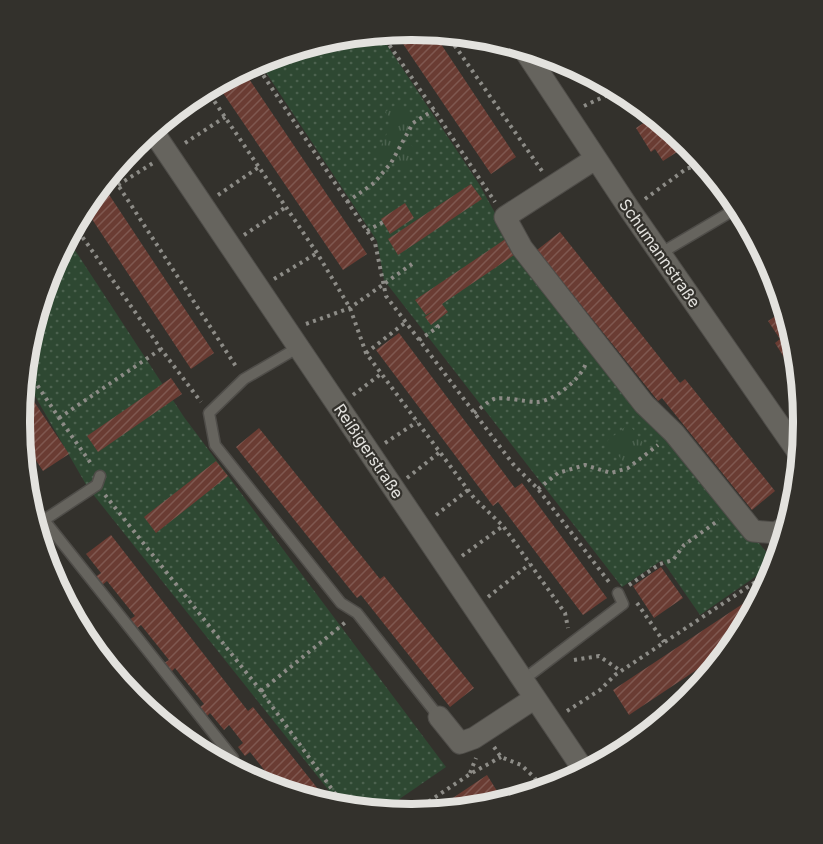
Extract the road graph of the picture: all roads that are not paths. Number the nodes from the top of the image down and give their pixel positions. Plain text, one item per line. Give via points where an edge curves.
1 (531, 60) edge
2 (157, 138) edge
3 (595, 159) junction
4 (730, 212) edge
5 (661, 253) junction
6 (293, 339) junction
7 (792, 444) edge
8 (98, 480) road end
9 (43, 521) edge
10 (46, 530) edge
11 (777, 533) edge
12 (618, 593) road end
13 (523, 680) junction
14 (535, 698) junction
15 (439, 717) joint
16 (233, 758) edge
17 (580, 764) edge

1 - 3 street, Schumannstraße
2 - 6 street, Reißigerstraße
3 - 5 street, Schumannstraße
3 - 11 street via 505,217 522,248 644,404 674,433 734,509 753,531
4 - 5 lane
5 - 7 street, Schumannstraße
6 - 13 street, Reißigerstraße
6 - 15 lane via 208,413 215,445 341,603 357,613
8 - 9 lane
10 - 16 lane
12 - 13 lane via 623,604
13 - 14 street, Reißigerstraße
14 - 15 street via 460,743
14 - 17 street, Reißigerstraße

